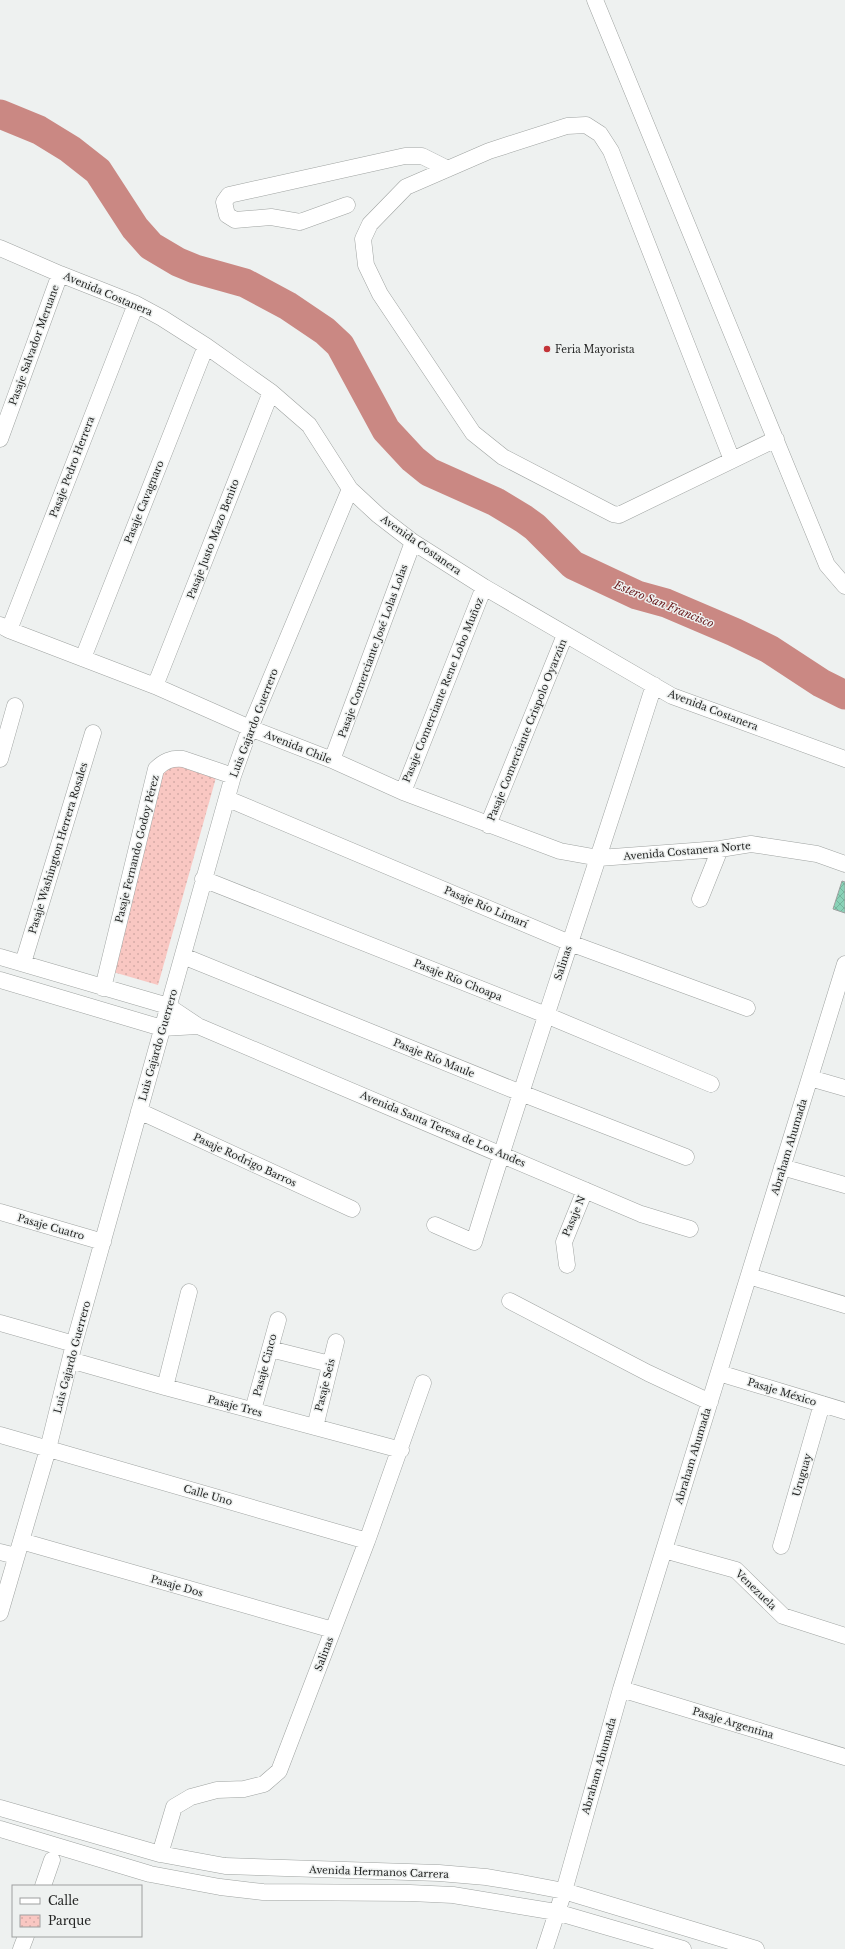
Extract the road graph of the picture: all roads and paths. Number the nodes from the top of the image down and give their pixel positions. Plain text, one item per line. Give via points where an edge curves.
1 (595, 0) edge
2 (448, 169) junction
3 (347, 205) dead end
4 (0, 248) edge
5 (60, 274) junction
6 (136, 304) junction
7 (206, 346) junction
8 (271, 392) junction
9 (0, 439) edge
10 (776, 439) junction
11 (732, 460) junction
12 (350, 489) junction
13 (414, 542) junction
14 (845, 586) edge
15 (484, 587) junction
16 (4, 627) edge
17 (565, 635) junction
18 (83, 658) junction
19 (654, 685) junction
20 (155, 686) junction
21 (15, 706) dead end
22 (250, 728) junction
23 (93, 733) dead end
24 (0, 759) edge
25 (332, 760) junction
26 (845, 760) edge
27 (233, 776) junction
28 (402, 792) junction
29 (228, 799) junction
30 (488, 825) junction
31 (720, 849) junction
32 (599, 858) junction
33 (845, 864) edge
34 (203, 878) junction
35 (700, 899) dead end
36 (570, 943) junction
37 (0, 956) edge
38 (183, 956) junction
39 (23, 963) junction
40 (844, 971) edge
41 (0, 980) edge
42 (103, 988) junction
43 (168, 1006) junction
44 (747, 1008) dead end
45 (546, 1015) junction
46 (198, 1026) junction
47 (162, 1028) junction
48 (810, 1078) junction
49 (711, 1084) dead end
50 (845, 1088) edge
51 (521, 1093) junction
52 (139, 1111) junction
53 (501, 1153) junction
54 (686, 1157) dead end
55 (782, 1167) junction
56 (845, 1185) edge
57 (585, 1190) junction
58 (352, 1209) dead end
59 (0, 1212) edge
60 (435, 1225) dead end
61 (690, 1229) dead end
62 (103, 1242) junction
63 (567, 1265) dead end
64 (749, 1276) junction
65 (189, 1292) dead end
66 (510, 1301) dead end
67 (845, 1305) edge
68 (278, 1320) dead end
69 (0, 1322) edge
70 (336, 1342) dead end
71 (74, 1344) junction
72 (270, 1349) junction
73 (70, 1360) junction
74 (330, 1364) junction
75 (719, 1373) junction
76 (423, 1383) dead end
77 (165, 1387) junction
78 (710, 1402) junction
79 (822, 1404) junction
80 (253, 1410) junction
81 (845, 1411) edge
82 (315, 1427) junction
83 (0, 1435) edge
84 (48, 1449) junction
85 (401, 1450) junction
86 (367, 1541) junction
87 (782, 1546) dead end
88 (18, 1549) junction
89 (664, 1550) junction
90 (0, 1552) edge
91 (0, 1613) edge
92 (333, 1630) junction
93 (845, 1636) edge
94 (621, 1690) junction
95 (845, 1757) edge
96 (0, 1808) edge
97 (0, 1829) edge
98 (160, 1854) junction
99 (52, 1860) dead end
100 (43, 1885) edge
101 (564, 1891) junction
102 (556, 1912) junction
103 (26, 1937) edge
104 (21, 1949) edge
105 (544, 1949) edge
106 (683, 1949) edge
107 (756, 1949) edge

1 - 10 street
2 - 3 street via 422,156 405,156 229,195 224,202 227,215 235,220 271,217 300,222
2 - 11 street via 489,151 567,126 586,125 600,134 611,151
2 - 11 street via 406,187 370,224 363,239 364,252 366,265 380,294 473,433 503,457 619,515
4 - 5 street, Avenida Costanera
5 - 6 street, Avenida Costanera
5 - 9 street, Pasaje Salvador Meruane
6 - 7 street, Avenida Costanera
6 - 16 street, Pasaje Pedro Herrera
7 - 8 street, Avenida Costanera
7 - 18 street, Pasaje Cavagnaro
8 - 12 street, Avenida Costanera via 309,425
8 - 20 street, Pasaje Justo Mazo Benito
10 - 11 street
10 - 14 street via 827,565
12 - 13 street, Avenida Costanera via 378,515
12 - 22 street, Luis Gajardo Guerrero
13 - 15 street, Avenida Costanera
13 - 25 street, Pasaje Comerciante José Lolas Lolas
15 - 17 street, Avenida Costanera
15 - 28 street, Pasaje Comerciante Rene Lobo Muñoz
16 - 18 street, Avenida Chile
17 - 19 street, Avenida Costanera
17 - 30 street, Pasaje Comerciante Crispolo Oyarzún
18 - 20 street, Avenida Chile
19 - 26 street, Avenida Costanera via 672,696
19 - 32 street, Salinas
20 - 22 street, Avenida Chile
21 - 24 street
22 - 25 street, Avenida Chile
22 - 27 street, Luis Gajardo Guerrero
23 - 39 street, Pasaje Washington Herrera Rosales
25 - 28 street, Avenida Chile
27 - 29 street, Luis Gajardo Guerrero
27 - 42 street, Pasaje Fernando Godoy Pérez via 174,758 156,769
28 - 30 street, Avenida Chile
29 - 34 street, Luis Gajardo Guerrero
29 - 36 street, Pasaje Río Limarí
30 - 32 street, Avenida Chile via 560,851
31 - 32 street, Avenida Costanera Norte
31 - 33 street, Avenida Costanera Norte via 751,844 817,854
31 - 35 street
32 - 36 street, Salinas
34 - 38 street, Luis Gajardo Guerrero
34 - 45 street, Pasaje Río Choapa
36 - 44 street, Pasaje Río Limarí
36 - 45 street, Salinas
37 - 39 street, Avenida Santa Teresa de Los Andes
38 - 43 street, Luis Gajardo Guerrero
38 - 51 street, Pasaje Río Maule
39 - 42 street, Avenida Santa Teresa de Los Andes
40 - 48 street, Abraham Ahumada
41 - 47 street, Avenida Santa Teresa de Los Andes
42 - 43 street, Avenida Santa Teresa de Los Andes
43 - 46 street, Avenida Santa Teresa de Los Andes
43 - 47 street, Luis Gajardo Guerrero
45 - 49 street, Pasaje Río Choapa
45 - 51 street, Salinas
46 - 47 street, Avenida Santa Teresa de Los Andes
46 - 53 street, Avenida Santa Teresa de Los Andes
47 - 52 street, Luis Gajardo Guerrero
48 - 50 street
48 - 55 street, Abraham Ahumada
51 - 53 street, Salinas
51 - 54 street, Pasaje Río Maule
52 - 58 street, Pasaje Rodrigo Barros
52 - 62 street, Luis Gajardo Guerrero
53 - 57 street, Avenida Santa Teresa de Los Andes
53 - 60 street, Salinas via 474,1242
55 - 56 street
55 - 64 street, Abraham Ahumada
57 - 61 street, Avenida Santa Teresa de Los Andes via 641,1214
57 - 63 street, Pasaje N via 564,1242
59 - 62 street, Pasaje Cuatro
62 - 71 street, Luis Gajardo Guerrero
64 - 67 street
64 - 75 street, Abraham Ahumada
65 - 77 street
66 - 78 street via 648,1373
68 - 72 street, Pasaje Cinco
69 - 71 street
70 - 74 street, Pasaje Seis
71 - 73 street, Luis Gajardo Guerrero
72 - 74 street
72 - 80 street, Pasaje Cinco
73 - 77 street, Pasaje Tres
73 - 84 street, Luis Gajardo Guerrero
74 - 82 street, Pasaje Seis
75 - 78 street, Abraham Ahumada
75 - 79 street, Pasaje México
76 - 85 street, Salinas
77 - 80 street, Pasaje Tres
78 - 89 street, Abraham Ahumada
79 - 81 street, Pasaje México
79 - 87 street, Uruguay
80 - 82 street, Pasaje Tres
82 - 85 street, Pasaje Tres
83 - 84 street, Calle Uno
84 - 86 street, Calle Uno
84 - 88 street, Luis Gajardo Guerrero
85 - 86 street, Salinas
86 - 92 street, Salinas
88 - 90 street, Pasaje Dos
88 - 91 street, Luis Gajardo Guerrero
88 - 92 street, Pasaje Dos
89 - 93 street, Venezuela via 736,1570 783,1616
89 - 94 street, Abraham Ahumada
92 - 98 street, Salinas via 280,1772 264,1784 244,1789 217,1790 191,1797 174,1807
94 - 95 street, Pasaje Argentina
94 - 101 street, Abraham Ahumada
96 - 98 street, Avenida Hermanos Carrera
97 - 102 street, Avenida Hermanos Carrera via 150,1874 220,1887 264,1892 453,1895
98 - 101 street, Avenida Hermanos Carrera via 225,1866 486,1877
99 - 100 street
101 - 102 street, Abraham Ahumada
101 - 107 street, Avenida Hermanos Carrera
102 - 105 street, Abraham Ahumada
102 - 106 street, Avenida Hermanos Carrera
103 - 104 street

